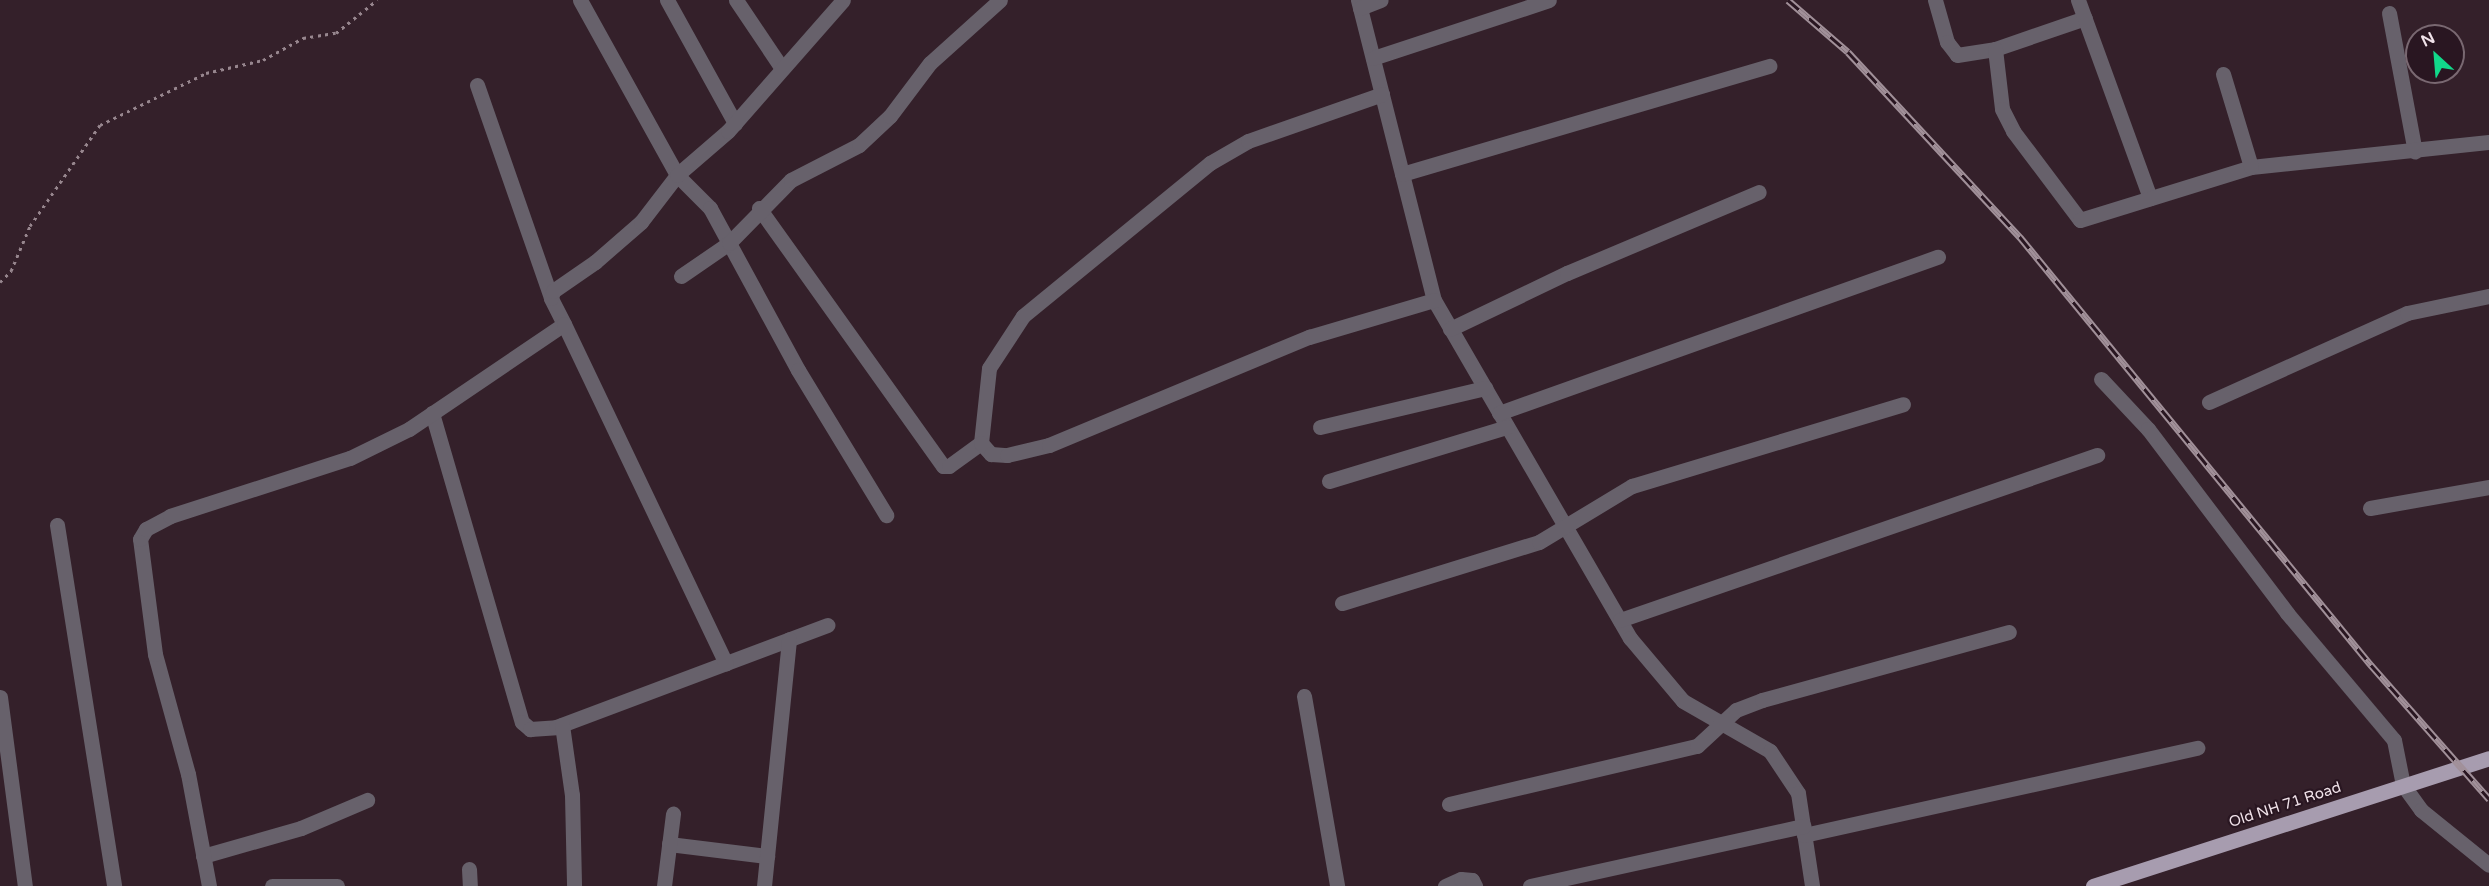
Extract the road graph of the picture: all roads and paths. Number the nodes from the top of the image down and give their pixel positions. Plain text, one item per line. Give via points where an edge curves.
1 (377, 0) edge
2 (580, 0) edge
3 (667, 0) edge
4 (736, 0) edge
5 (843, 0) edge
6 (1000, 0) edge
7 (1381, 0) edge
8 (1550, 0) edge
9 (1935, 0) edge
10 (2078, 0) edge
11 (1359, 4) edge
12 (2389, 13) dead end
13 (2085, 18) junction
14 (1995, 49) junction
15 (1373, 58) junction
16 (1769, 66) dead end
17 (781, 67) junction
18 (2223, 74) dead end
19 (477, 85) dead end
20 (1382, 94) junction
21 (735, 123) junction
22 (2489, 142) edge
23 (2415, 152) junction
24 (2251, 167) junction
25 (1402, 174) junction
26 (677, 175) junction
27 (1759, 192) dead end
28 (2150, 198) junction
29 (759, 208) junction
30 (729, 243) junction
31 (1938, 256) dead end
32 (681, 276) dead end
33 (0, 282) edge
34 (2489, 296) edge
35 (551, 298) junction
36 (1434, 300) junction
37 (564, 324) junction
38 (1450, 329) junction
39 (2102, 379) dead end
40 (1485, 388) junction
41 (2209, 402) dead end
42 (1903, 404) dead end
43 (432, 413) junction
44 (1499, 413) junction
45 (1507, 427) junction
46 (1320, 428) dead end
47 (981, 443) junction
48 (2097, 455) dead end
49 (1329, 481) dead end
50 (2489, 487) edge
51 (2370, 508) dead end
52 (886, 515) dead end
53 (57, 525) dead end
54 (1566, 527) junction
55 (1342, 603) dead end
56 (1620, 620) junction
57 (826, 625) dead end
58 (2009, 632) dead end
59 (789, 639) junction
60 (726, 663) junction
61 (1304, 696) dead end
62 (0, 697) edge
63 (1724, 724) junction
64 (562, 725) junction
65 (2198, 748) dead end
66 (2489, 758) edge
67 (2403, 785) junction
68 (367, 800) dead end
69 (1449, 804) dead end
70 (673, 814) dead end
71 (1804, 830) junction
72 (669, 844) junction
73 (203, 856) junction
74 (767, 856) junction
75 (2489, 865) edge
76 (469, 869) dead end
77 (25, 886) edge
78 (114, 886) edge
79 (209, 886) edge
80 (272, 886) edge
81 (337, 886) edge
82 (470, 886) edge
83 (574, 886) edge
84 (664, 886) edge
85 (764, 886) edge
86 (1337, 886) edge
87 (1445, 886) edge
88 (1475, 886) edge
89 (1530, 886) edge
90 (1812, 886) edge
91 (2093, 886) edge

1 - 33 path via 336,33 303,38 263,60 206,73 100,125 30,226 11,271
2 - 26 street
3 - 21 street
4 - 17 street
5 - 17 street
6 - 29 street via 930,63 890,116 859,144 791,180
7 - 11 street
8 - 15 street
9 - 14 street via 1947,42 1957,55
10 - 13 street
11 - 15 street
12 - 23 street
13 - 14 street
13 - 28 street
14 - 28 street via 2002,109 2009,124 2057,195 2080,220
15 - 20 street
16 - 25 street
17 - 21 street
18 - 24 street
19 - 35 street
20 - 25 street
20 - 47 street via 1258,137 1210,163 1023,316 989,368
21 - 26 street
22 - 23 street
23 - 24 street
24 - 28 street
25 - 36 street
26 - 30 street via 710,208
26 - 35 street via 641,222 595,262 552,291
27 - 38 street via 1567,273
29 - 30 street
29 - 47 street via 943,466
30 - 32 street
30 - 52 street
31 - 44 street
34 - 41 street via 2408,314
35 - 37 street
36 - 38 street
36 - 47 street via 1309,337 1049,445 1007,455 991,454
37 - 43 street
37 - 60 street
38 - 40 street
39 - 67 street via 2148,429 2287,613 2394,740
40 - 44 street
40 - 46 street
42 - 54 street via 1632,486
43 - 64 street via 522,722 530,729
43 - 73 street via 350,458 170,516 146,529 140,539 155,654 188,774
44 - 45 street
45 - 49 street
45 - 54 street
48 - 56 street
50 - 51 street
53 - 78 street
54 - 55 street via 1539,542
54 - 56 street
56 - 63 street via 1683,701
57 - 59 street
58 - 63 street via 1762,700 1736,710
59 - 60 street
59 - 74 street
60 - 64 street
61 - 86 street
62 - 77 street
63 - 69 street via 1696,746
63 - 71 street via 1770,751 1798,793
64 - 83 street via 572,795
65 - 71 street
66 - 67 main road, Old NH 71 Road
67 - 75 street via 2421,810
67 - 91 main road, Old NH 71 Road
68 - 73 street via 301,828
70 - 72 street
71 - 89 street
71 - 90 street
72 - 74 street
72 - 84 street
73 - 79 street
74 - 85 street
76 - 82 street
80 - 81 street
87 - 88 street via 1461,879 1472,880

